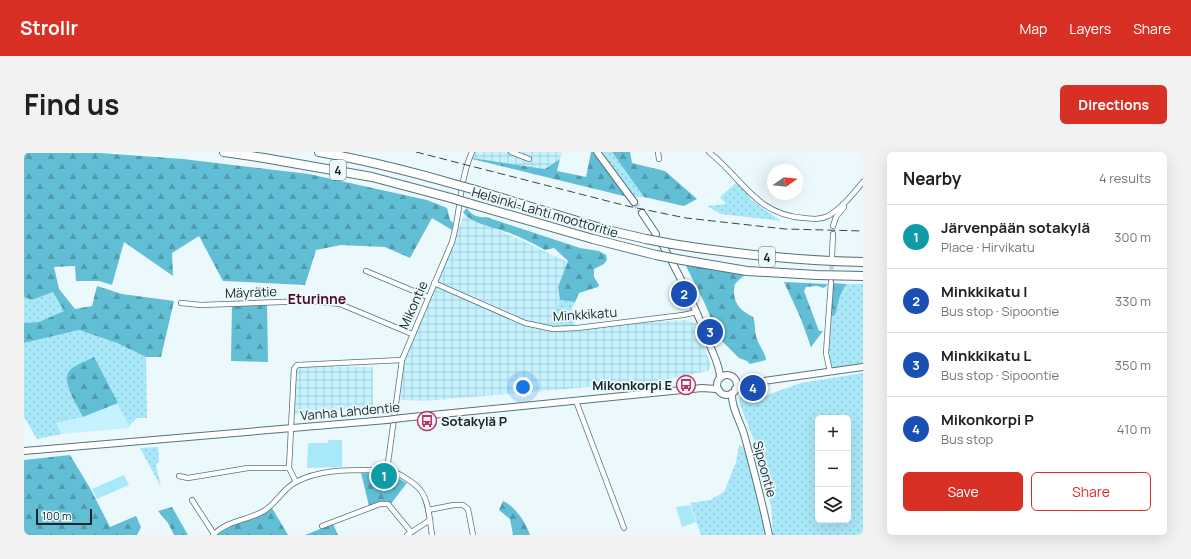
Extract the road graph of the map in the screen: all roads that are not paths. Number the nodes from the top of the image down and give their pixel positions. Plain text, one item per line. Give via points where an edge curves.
1 (224, 152) edge
2 (319, 152) edge
3 (472, 152) edge
4 (511, 152) edge
5 (597, 152) edge
6 (658, 152) edge
7 (709, 152) edge
8 (529, 159) dead end
9 (659, 159) dead end
10 (863, 182) edge
11 (634, 202) tunnel mouth
12 (843, 204) junction
13 (642, 213) tunnel mouth
14 (833, 226) dead end
15 (656, 234) dead end
16 (833, 234) dead end
17 (662, 244) dead end
18 (667, 253) dead end
19 (832, 257) tunnel mouth
20 (672, 262) dead end
21 (863, 262) edge
22 (366, 270) dead end
23 (863, 276) edge
24 (831, 282) tunnel mouth
25 (434, 283) junction
26 (428, 297) junction
27 (181, 303) dead end
28 (697, 312) junction
29 (412, 334) junction
30 (402, 360) junction
31 (717, 362) junction
32 (863, 367) edge
33 (830, 372) junction
34 (728, 375) junction
35 (719, 380) junction
36 (735, 380) junction
37 (757, 382) junction
38 (702, 388) junction
39 (733, 391) junction
40 (721, 392) junction
41 (576, 400) junction
42 (735, 411) junction
43 (291, 427) junction
44 (24, 451) edge
45 (289, 468) junction
46 (387, 470) junction
47 (179, 476) dead end
48 (296, 482) junction
49 (192, 500) dead end
50 (428, 510) junction
51 (430, 520) junction
52 (322, 526) dead end
53 (624, 528) dead end
54 (214, 534) edge
55 (409, 534) edge
56 (432, 535) edge
57 (473, 535) edge
58 (769, 535) edge

1 - 23 highway, Helsinki-Lahti moottoritie / 4, bridge via 372,177 656,255 747,271
2 - 21 highway, Helsinki-Lahti moottoritie / 4, bridge via 383,165 646,239 771,258
3 - 25 street, Mikontie via 463,179 458,224
4 - 8 street
5 - 11 main road
6 - 9 street
7 - 12 street via 753,197 781,214 796,218 819,219 828,216
10 - 12 street
12 - 14 street via 844,207
13 - 15 main road
16 - 19 street
17 - 18 main road
20 - 28 main road
22 - 26 street
24 - 33 street via 826,353
25 - 26 street, Mikontie
25 - 28 street, Minkkikatu via 525,323 546,328 590,326
26 - 29 street, Mikontie
27 - 29 street, Mäyrätie via 201,305 309,301 340,304
28 - 31 main road
29 - 30 street, Mikontie
30 - 43 street via 297,365 294,369
30 - 46 street, Mikontie
31 - 34 main road
31 - 35 main road
32 - 33 main road
33 - 37 main road
34 - 35 main road
34 - 36 main road
35 - 38 main road, Vanha Lahdentie
35 - 40 main road
36 - 37 main road
36 - 39 main road
37 - 39 main road
38 - 40 main road, Vanha Lahdentie
38 - 41 main road, Vanha Lahdentie
39 - 40 main road via 728,394
39 - 42 main road, Sipoontie
40 - 42 main road, Sipoontie
41 - 43 main road, Vanha Lahdentie, bridge via 387,420
41 - 53 street
42 - 58 main road, Sipoontie via 757,480
43 - 44 main road, Vanha Lahdentie
43 - 45 street
45 - 47 street via 248,468 188,478
45 - 48 street
46 - 48 street via 319,473
46 - 50 street via 406,479 420,490
48 - 54 street via 282,493 271,507 233,522
49 - 54 street
50 - 51 street
50 - 57 street via 463,505 468,509
51 - 55 street
51 - 56 street
52 - 55 street via 380,504 388,504

